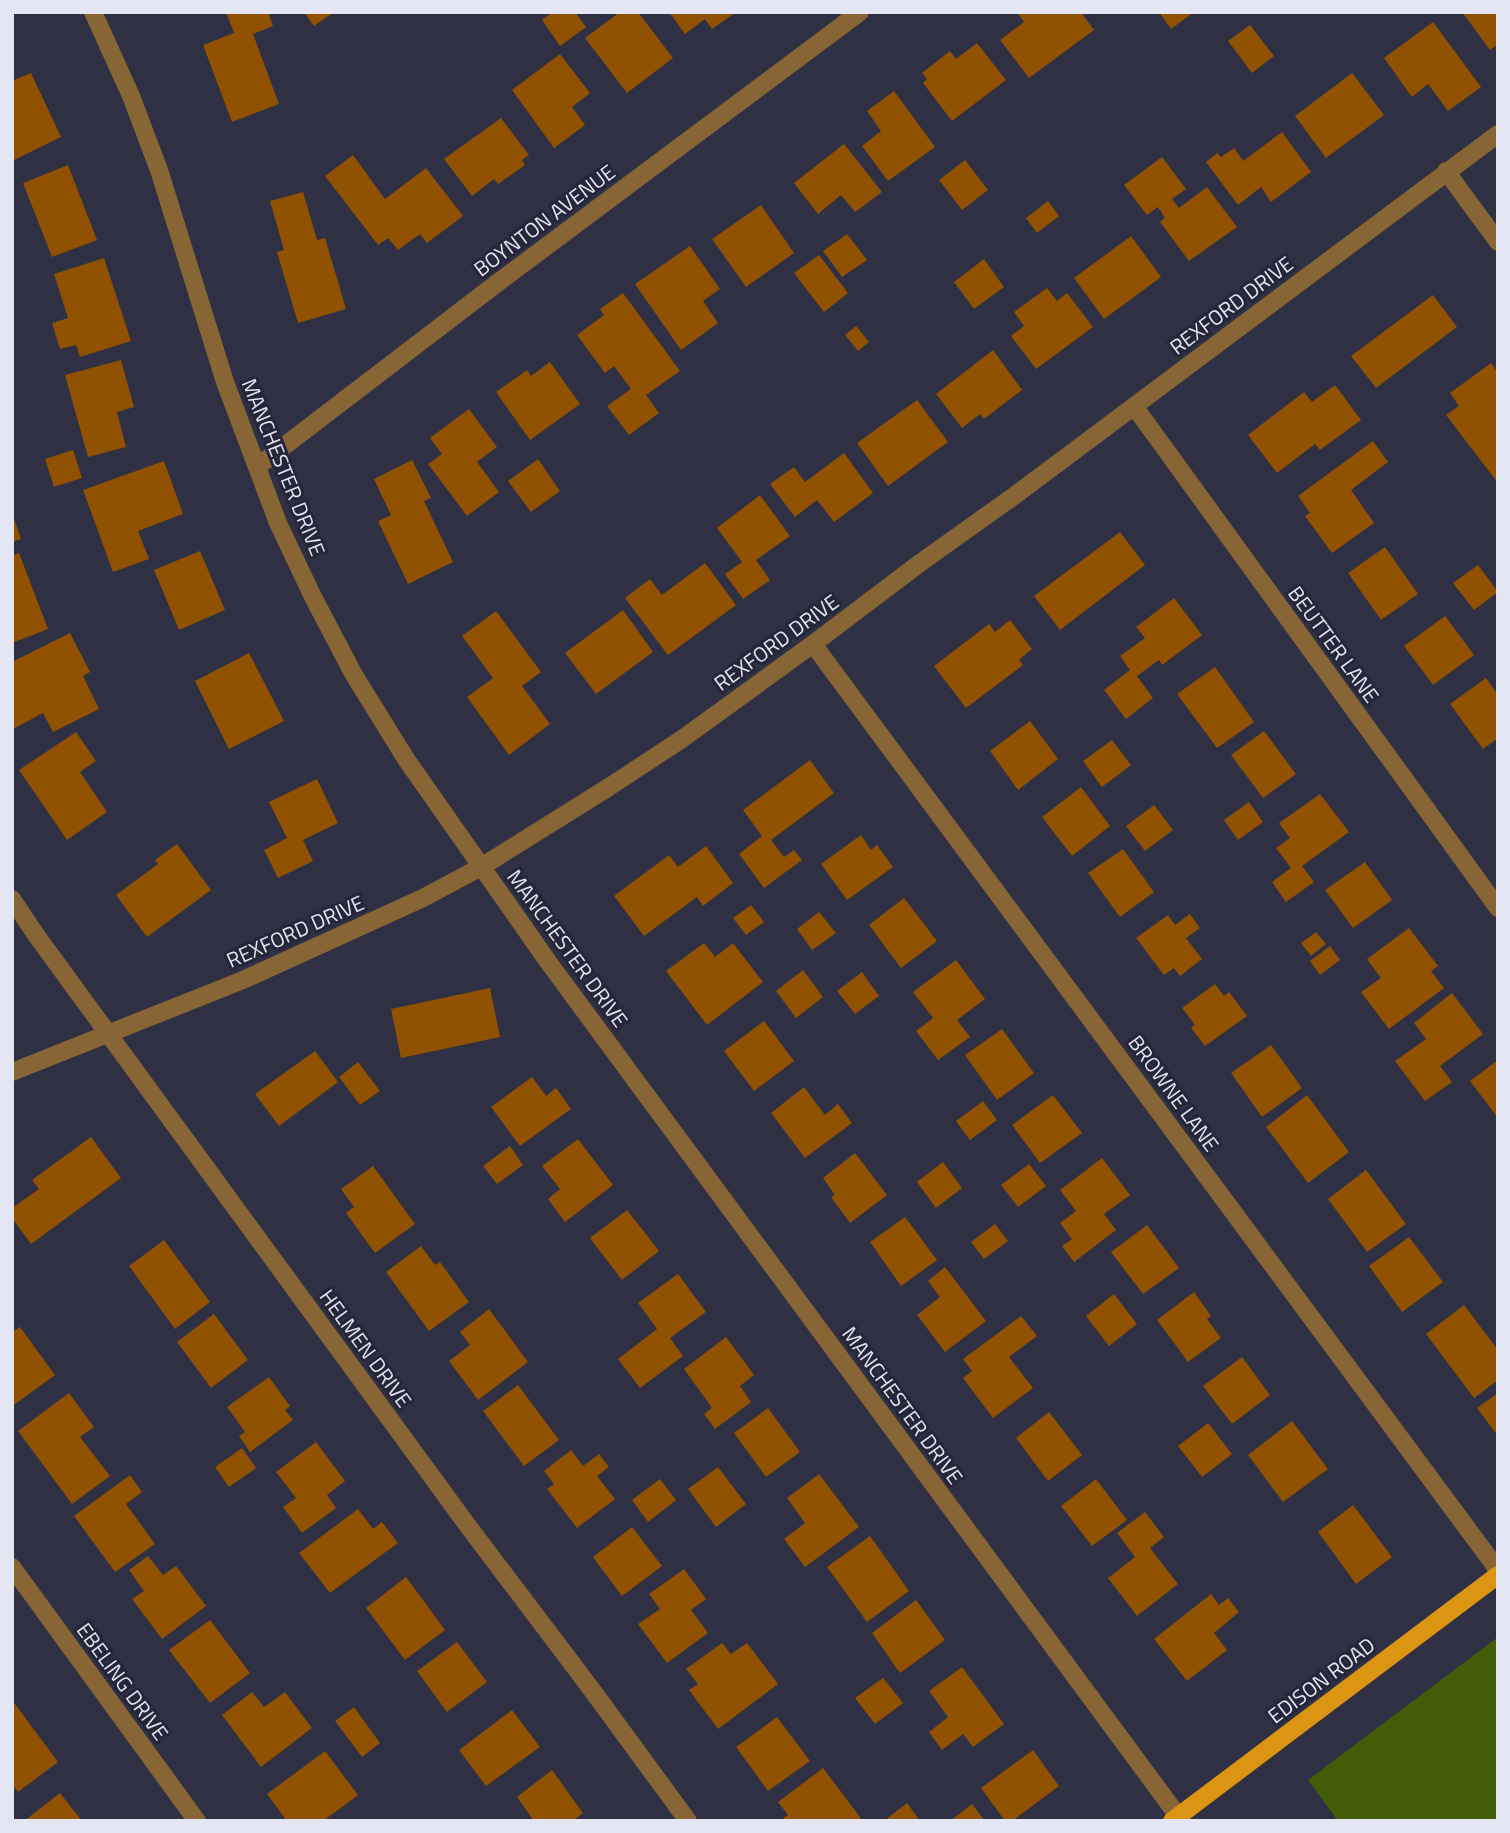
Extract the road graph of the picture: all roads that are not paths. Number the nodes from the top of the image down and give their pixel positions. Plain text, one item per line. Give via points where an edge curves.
1 (93, 12) edge
2 (860, 12) edge
3 (1498, 134) edge
4 (1446, 171) junction
5 (1498, 242) edge
6 (1134, 406) junction
7 (257, 466) junction
8 (813, 643) junction
9 (481, 867) junction
10 (12, 899) edge
11 (1498, 908) edge
12 (109, 1034) junction
13 (12, 1072) edge
14 (12, 1567) edge
15 (1498, 1570) edge
16 (1498, 1575) edge
17 (1175, 1818) edge
18 (197, 1821) edge
19 (688, 1821) edge

1 - 7 street, MANCHESTER DRIVE via 159,170
2 - 7 street, BOYNTON AVENUE
3 - 4 street, REXFORD DRIVE
4 - 5 street
4 - 6 street, REXFORD DRIVE
6 - 8 street, REXFORD DRIVE
6 - 11 street, BEUTTER LANE
7 - 9 street, MANCHESTER DRIVE via 278,523 354,675
8 - 9 street, REXFORD DRIVE via 682,739
8 - 15 street, BROWNE LANE
9 - 12 street, REXFORD DRIVE via 243,980
9 - 17 street, MANCHESTER DRIVE
10 - 12 street, HELMEN DRIVE
12 - 13 street, REXFORD DRIVE
12 - 19 street, HELMEN DRIVE
14 - 18 street, EBELING DRIVE
16 - 17 main road, EDISON ROAD

